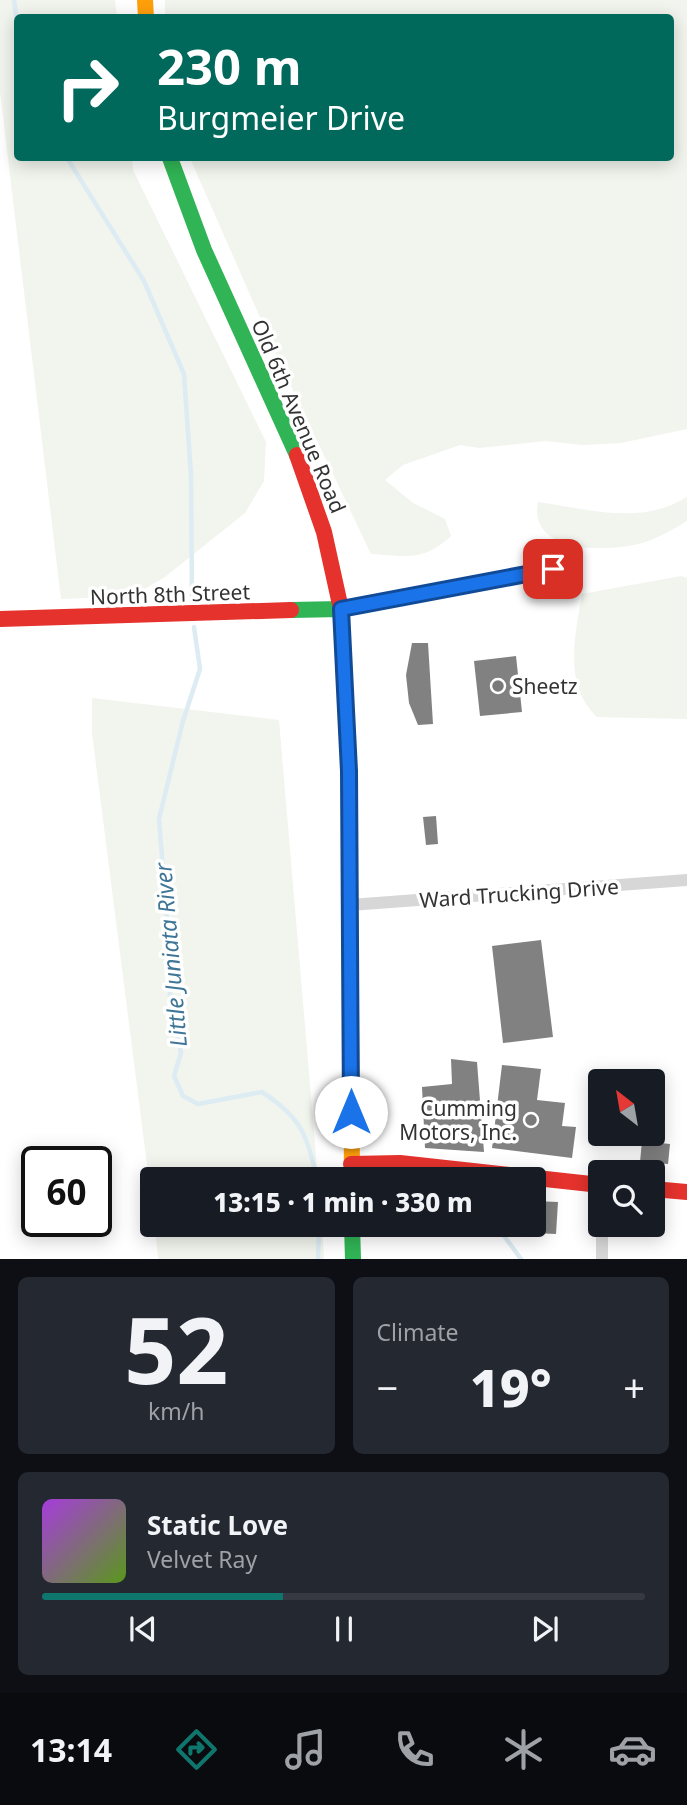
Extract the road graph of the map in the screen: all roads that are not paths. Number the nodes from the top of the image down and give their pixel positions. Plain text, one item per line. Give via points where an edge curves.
1 (171, 161) edge
2 (553, 569) dead end
3 (341, 609) junction
4 (0, 619) edge
5 (687, 880) edge
6 (350, 905) junction
7 (351, 1167) edge
8 (378, 1167) edge
9 (436, 1167) edge
10 (546, 1179) edge
11 (588, 1184) edge
12 (665, 1190) edge
13 (687, 1192) edge
14 (352, 1237) edge
15 (602, 1237) edge
16 (353, 1259) edge
17 (602, 1259) edge

1 - 3 main road, Old 6th Avenue Road via 306,478 326,537
2 - 3 street
3 - 4 main road, North 8th Street
3 - 6 main road, Old 6th Avenue Road
5 - 6 street, Ward Trucking Drive
6 - 7 main road, Old 6th Avenue Road
8 - 9 main road via 400,1163
10 - 11 main road
12 - 13 main road
14 - 16 main road
15 - 17 street

